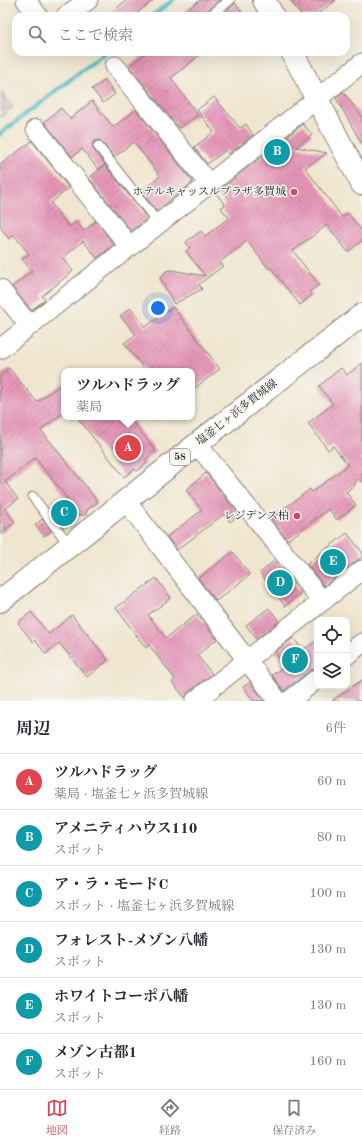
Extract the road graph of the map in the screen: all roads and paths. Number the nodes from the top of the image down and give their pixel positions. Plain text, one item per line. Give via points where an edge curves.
1 (26, 0) edge
2 (88, 0) edge
3 (230, 0) edge
4 (264, 0) edge
5 (35, 12) edge
6 (72, 12) edge
7 (215, 12) edge
8 (271, 12) edge
9 (294, 56) edge
10 (362, 63) edge
11 (115, 66) dead end
12 (317, 99) junction
13 (36, 129) dead end
14 (98, 146) dead end
15 (209, 184) junction
16 (362, 184) edge
17 (159, 224) junction
18 (130, 247) junction
19 (0, 289) edge
20 (362, 315) edge
21 (29, 325) junction
22 (0, 349) edge
23 (197, 444) junction
24 (33, 497) dead end
25 (126, 501) junction
26 (70, 546) junction
27 (362, 570) edge
28 (0, 601) edge
29 (322, 601) junction
30 (362, 643) edge
31 (350, 653) edge
32 (247, 661) junction
33 (314, 681) edge
34 (196, 701) edge
35 (278, 701) edge
36 (289, 701) edge

1 - 5 street
2 - 6 street
3 - 7 lane
4 - 8 main road
9 - 12 main road
10 - 12 street
11 - 15 street
12 - 15 street
12 - 16 main road
13 - 18 street
14 - 17 lane
15 - 17 street
17 - 18 street
18 - 21 street
19 - 21 street
20 - 23 main road, 塩釜七ヶ浜多賀城線 / 58
21 - 22 street
23 - 25 main road, 塩釜七ヶ浜多賀城線 / 58
23 - 29 street
24 - 26 lane
25 - 26 main road, 塩釜七ヶ浜多賀城線 / 58
25 - 32 street
26 - 28 main road, 塩釜七ヶ浜多賀城線 / 58
27 - 29 street
29 - 32 street
30 - 31 street
32 - 34 street
32 - 35 street
33 - 36 street

